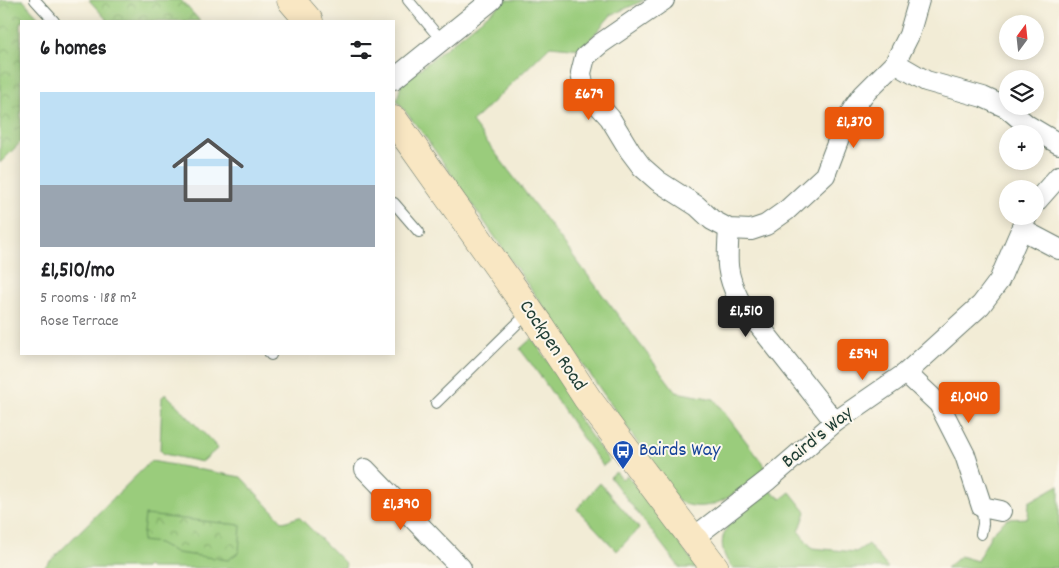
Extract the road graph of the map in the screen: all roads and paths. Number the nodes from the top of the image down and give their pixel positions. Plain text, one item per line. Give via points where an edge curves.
1 (35, 0) edge
2 (291, 0) edge
3 (408, 0) edge
4 (492, 0) edge
5 (664, 0) edge
6 (919, 0) edge
7 (53, 20) edge
8 (308, 20) edge
9 (442, 41) junction
10 (895, 63) junction
11 (395, 78) edge
12 (396, 127) edge
13 (1059, 144) edge
14 (1059, 176) edge
15 (1044, 193) edge
16 (395, 204) edge
17 (1023, 225) edge
18 (1028, 225) edge
19 (729, 229) junction
20 (419, 232) dead end
21 (1059, 249) edge
22 (530, 312) junction
23 (906, 373) junction
24 (436, 403) dead end
25 (834, 422) junction
26 (365, 469) dead end
27 (992, 509) joint
28 (981, 534) dead end
29 (693, 538) junction
30 (461, 568) edge
31 (715, 568) edge

1 - 7 lane
2 - 8 main road
3 - 9 lane
4 - 9 street
5 - 19 street via 585,57 581,73 584,89 610,118 642,167 712,220
6 - 10 street via 909,35
9 - 11 street
10 - 13 street via 926,81 1007,108 1027,125
10 - 19 street via 853,109 825,175 766,225 750,230
12 - 22 main road, Cockpen Road
14 - 15 street
16 - 20 lane
17 - 23 street, Baird's Way via 999,281 981,305
18 - 21 street
19 - 25 street via 729,279 739,300
22 - 24 lane
22 - 29 main road, Cockpen Road via 587,398
23 - 25 street, Baird's Way
23 - 27 street via 939,404
25 - 29 street, Baird's Way via 768,480
26 - 30 street via 392,507
27 - 28 lane
29 - 31 main road, Cockpen Road

